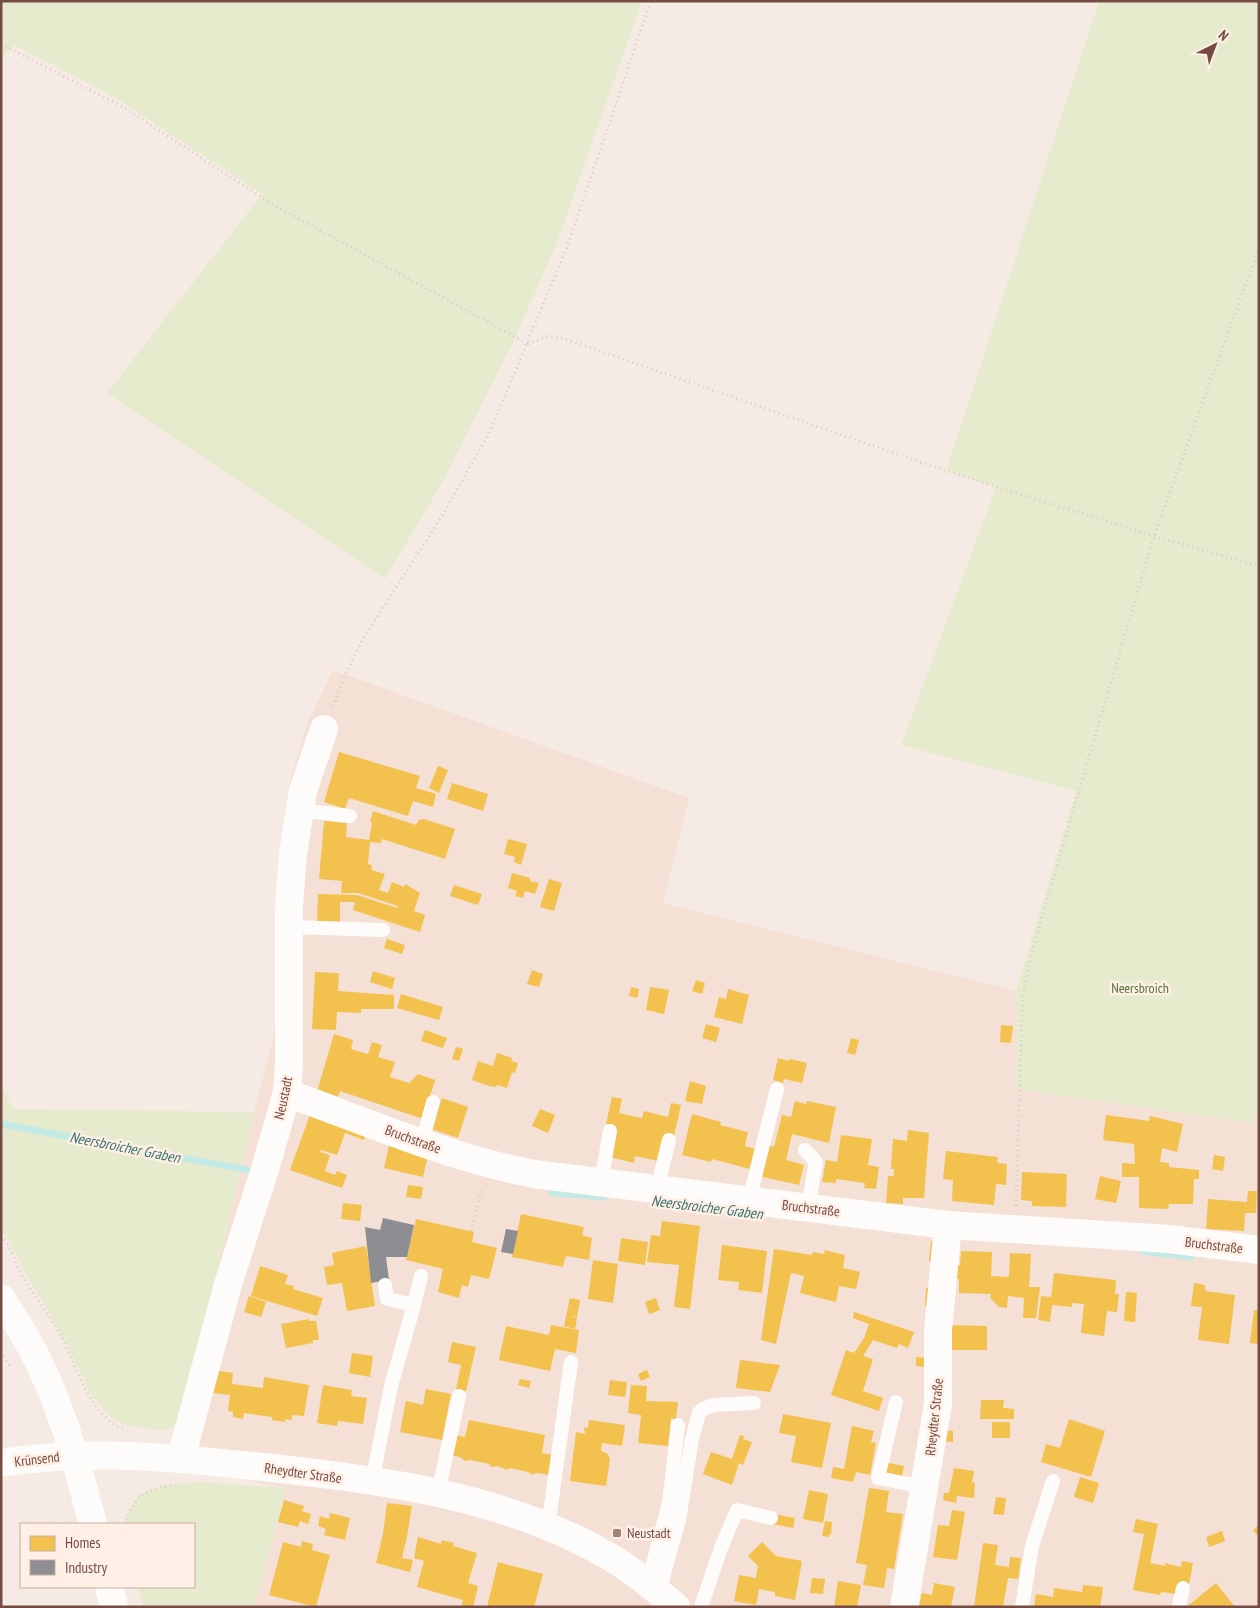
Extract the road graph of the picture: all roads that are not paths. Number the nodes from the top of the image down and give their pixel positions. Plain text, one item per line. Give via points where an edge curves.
1 (324, 729) road end
2 (299, 810) junction
3 (350, 816) dead end
4 (289, 927) junction
5 (383, 930) dead end
6 (777, 1089) dead end
7 (287, 1093) junction
8 (433, 1102) dead end
9 (610, 1131) dead end
10 (669, 1140) dead end
11 (422, 1142) junction
12 (805, 1150) dead end
13 (601, 1182) junction
14 (657, 1189) junction
15 (749, 1200) junction
16 (808, 1208) junction
17 (948, 1225) junction
18 (1259, 1250) edge
19 (420, 1276) dead end
20 (385, 1285) dead end
21 (1, 1298) edge
22 (414, 1305) junction
23 (571, 1362) dead end
24 (459, 1396) dead end
25 (896, 1402) dead end
26 (754, 1403) dead end
27 (678, 1425) dead end
28 (74, 1454) junction
29 (180, 1458) junction
30 (1, 1463) edge
31 (1053, 1481) dead end
32 (372, 1482) junction
33 (924, 1487) junction
34 (438, 1493) junction
35 (771, 1518) dead end
36 (92, 1523) edge
37 (548, 1527) junction
38 (109, 1588) edge
39 (1183, 1588) dead end
40 (661, 1594) edge
41 (114, 1607) edge
42 (702, 1607) edge
43 (904, 1607) edge
44 (1022, 1607) edge
45 (1179, 1607) edge

1 - 2 street, Neustadt via 302,791
2 - 3 lane
2 - 4 street, Neustadt via 290,876
4 - 5 lane
4 - 7 street, Neustadt
6 - 15 lane
7 - 11 street, Bruchstraße
7 - 29 street, Neustadt via 228,1281
8 - 11 lane
9 - 13 lane
10 - 14 lane
11 - 13 street, Bruchstraße via 487,1165
12 - 16 lane via 816,1162
13 - 14 street, Bruchstraße
14 - 15 street, Bruchstraße
15 - 16 street, Bruchstraße
16 - 17 street, Bruchstraße
17 - 18 street, Bruchstraße via 1168,1239
17 - 33 street, Rheydter Straße via 938,1331 938,1404
19 - 22 lane
20 - 22 lane via 387,1299
21 - 28 street via 39,1362
22 - 32 lane via 393,1377
23 - 37 lane
24 - 34 lane
25 - 33 lane via 878,1478
26 - 40 lane via 713,1405 699,1413
27 - 40 lane
28 - 29 street, Rheydter Straße
28 - 30 street, Krünsend
28 - 36 street
29 - 32 street, Rheydter Straße
31 - 44 lane via 1031,1553
32 - 34 street, Rheydter Straße
33 - 43 street, Rheydter Straße
34 - 37 street, Rheydter Straße via 479,1503
35 - 42 lane via 737,1510
37 - 40 street, Rheydter Straße via 610,1557
38 - 41 street
39 - 45 lane

